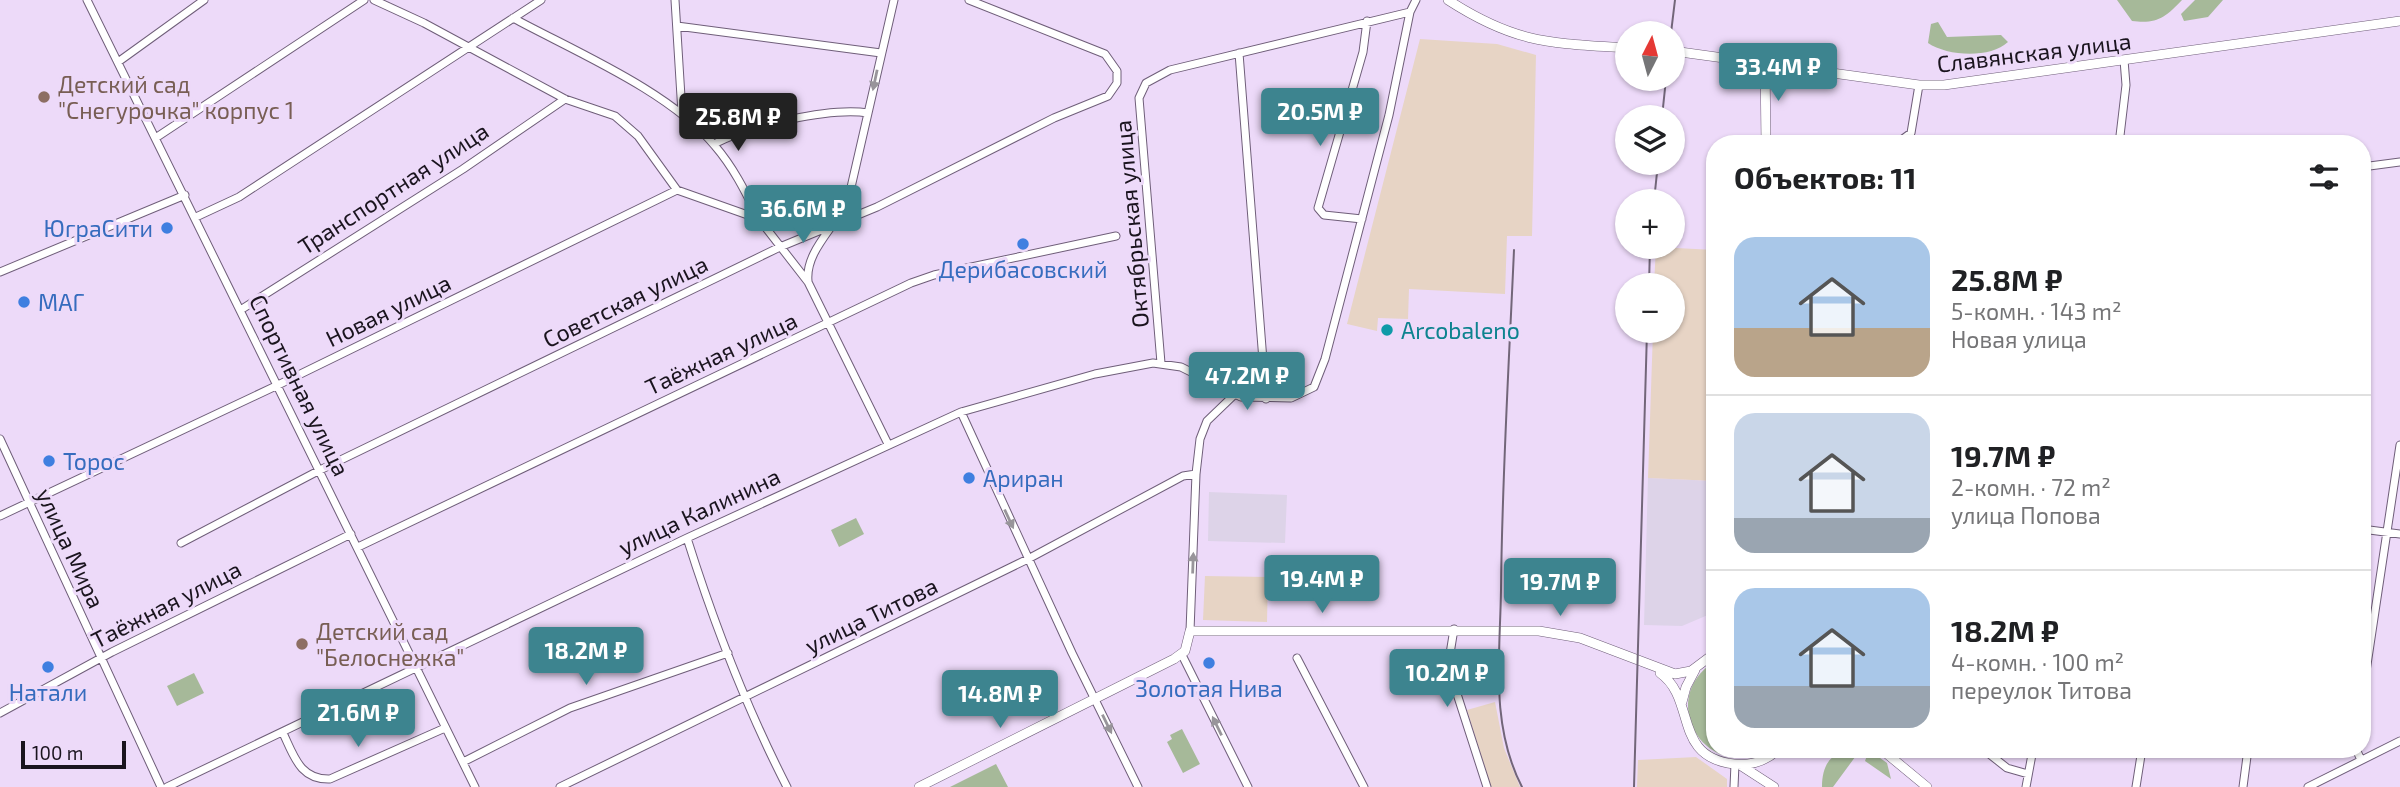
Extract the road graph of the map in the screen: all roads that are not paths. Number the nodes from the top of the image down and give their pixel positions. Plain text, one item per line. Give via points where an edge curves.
1 (87, 0) edge
2 (204, 0) edge
3 (364, 0) edge
4 (374, 0) edge
5 (541, 0) edge
6 (674, 0) edge
7 (894, 0) edge
8 (968, 0) edge
9 (1416, 0) edge
10 (1448, 0) edge
11 (1410, 12) junction
12 (513, 18) junction
13 (1367, 21) junction
14 (2400, 21) edge
15 (677, 26) junction
16 (1615, 47) edge
17 (467, 48) junction
18 (1685, 52) edge
19 (881, 53) junction
20 (1239, 53) junction
21 (2124, 60) junction
22 (1765, 61) junction
23 (118, 62) junction
24 (1919, 85) junction
25 (565, 99) junction
26 (682, 113) junction
27 (868, 113) junction
28 (1766, 135) edge
29 (1908, 135) edge
30 (2120, 135) edge
31 (157, 137) junction
32 (714, 144) junction
33 (2400, 162) edge
34 (2371, 166) edge
35 (677, 190) junction
36 (186, 195) junction
37 (196, 217) junction
38 (760, 219) junction
39 (1362, 219) junction
40 (838, 221) junction
41 (1116, 236) dead end
42 (780, 247) junction
43 (0, 272) edge
44 (808, 282) junction
45 (242, 310) junction
46 (829, 323) junction
47 (1161, 363) junction
48 (278, 385) junction
49 (1234, 395) junction
50 (1266, 399) junction
51 (961, 412) junction
52 (0, 439) edge
53 (888, 444) junction
54 (2400, 445) edge
55 (320, 470) junction
56 (1196, 474) junction
57 (28, 502) junction
58 (0, 516) edge
59 (2371, 529) edge
60 (2388, 532) junction
61 (351, 534) junction
62 (2400, 534) edge
63 (687, 538) junction
64 (181, 543) dead end
65 (358, 547) junction
66 (1028, 559) junction
67 (1454, 629) junction
68 (1190, 631) junction
69 (1209, 632) junction
70 (2371, 641) edge
71 (728, 653) junction
72 (1184, 653) junction
73 (101, 657) junction
74 (1297, 658) dead end
75 (1706, 660) edge
76 (1699, 666) junction
77 (415, 667) junction
78 (1653, 668) junction
79 (745, 698) junction
80 (1095, 699) junction
81 (1682, 711) junction
82 (0, 713) edge
83 (445, 728) junction
84 (283, 733) junction
85 (2400, 741) edge
86 (1706, 753) edge
87 (2371, 755) edge
88 (1712, 758) edge
89 (1766, 758) edge
90 (1892, 758) edge
91 (1994, 758) edge
92 (2031, 758) edge
93 (2141, 758) edge
94 (2247, 758) edge
95 (2365, 758) edge
96 (2361, 760) joint
97 (463, 762) junction
98 (1738, 765) junction
99 (2028, 774) junction
100 (161, 787) edge
101 (167, 787) edge
102 (475, 787) edge
103 (560, 787) edge
104 (786, 787) edge
105 (919, 787) edge
106 (1139, 787) edge
107 (1248, 787) edge
108 (1364, 787) edge
109 (1487, 787) edge
110 (1734, 787) edge
111 (1774, 787) edge
112 (1927, 787) edge
113 (2026, 787) edge
114 (2136, 787) edge
115 (2243, 787) edge
116 (2308, 787) edge

1 - 23 street, Спортивная улица
2 - 23 street
3 - 31 street
4 - 17 street
5 - 12 street
6 - 15 street
7 - 19 street
8 - 40 street, Советская улица via 1105,54 1118,76 1114,90 877,207
9 - 11 street, улица Калинина
10 - 16 street via 1516,36
11 - 13 street
11 - 39 street, улица Калинина
12 - 17 street
12 - 26 street
13 - 20 street
13 - 39 street via 1363,52 1318,208 1324,215
14 - 21 street, Славянская улица
15 - 19 street
15 - 26 street
17 - 25 street
17 - 37 street via 239,197
18 - 22 street, Славянская улица
19 -> 27 street
20 - 47 street, Октябрьская улица via 1170,70 1146,83 1139,98
20 - 50 street
21 - 24 street, Славянская улица
21 - 30 street
22 - 24 street, Славянская улица
22 - 28 street
23 - 31 street, Спортивная улица
24 - 29 street
25 - 35 street via 627,125
25 - 45 street, Транспортная улица
26 - 32 street
27 - 32 street via 839,111 739,133
27 - 40 street via 853,182
31 - 36 street, Спортивная улица
32 - 38 street
33 - 34 street
35 - 38 street
35 - 48 street, Новая улица
36 - 37 street, Спортивная улица
36 - 43 street
37 - 45 street, Спортивная улица
38 - 42 street
39 - 50 street, улица Калинина via 1317,382 1299,396
40 - 42 street, Советская улица
40 - 44 street via 811,259
41 - 46 street, Таёжная улица via 934,275
42 - 44 street
42 - 55 street, Советская улица
44 - 46 street
45 - 48 street, Спортивная улица
46 - 53 street
46 - 65 street, Таёжная улица
47 - 49 street, улица Калинина via 1181,367
47 - 51 street, улица Калинина via 1106,371
48 - 55 street, Спортивная улица
48 - 57 street, Новая улица
49 - 50 street, улица Калинина
49 - 56 street via 1203,430
51 - 53 street, улица Калинина
51 -> 66 street
52 - 57 street, улица Мира
53 - 63 street, улица Калинина
54 - 60 street
55 - 61 street, Спортивная улица
55 - 64 street, Советская улица
56 - 66 street, улица Титова via 1182,476
68 -> 56 street
57 - 58 street, Новая улица
57 - 73 street, улица Мира
59 - 60 street
60 - 62 street
60 - 70 street
61 - 65 street, Спортивная улица
61 - 73 street, Таёжная улица
63 - 71 street
63 - 77 street, улица Калинина
65 - 77 street, Спортивная улица
66 - 79 street, улица Титова
66 - 80 street
67 - 69 street
67 - 78 street via 1567,635
67 - 109 street via 1448,666
68 - 69 street
68 - 72 street
69 - 72 street
71 - 79 street
71 - 97 street via 579,704
72 - 80 street
107 -> 72 street
73 - 82 street, Таёжная улица
73 - 100 street, улица Мира
74 - 108 street
75 - 76 street
76 - 78 street via 1680,674
76 - 81 street via 1686,687
77 - 83 street, Спортивная улица
77 - 84 street, улица Калинина
78 - 81 street via 1676,688
79 - 103 street, улица Титова
79 - 104 street
80 - 105 street
80 -> 106 street
81 - 86 street via 1686,727
83 - 84 street via 330,779 308,776
83 - 97 street, Спортивная улица
84 - 101 street, улица Калинина
85 - 87 street
88 - 98 street
89 - 98 street
90 - 112 street
91 - 99 street via 2007,768
92 - 99 street
93 - 114 street
94 - 115 street
95 - 96 street
96 - 116 street
97 - 102 street, Спортивная улица
98 - 110 street
98 - 111 street
99 - 113 street

